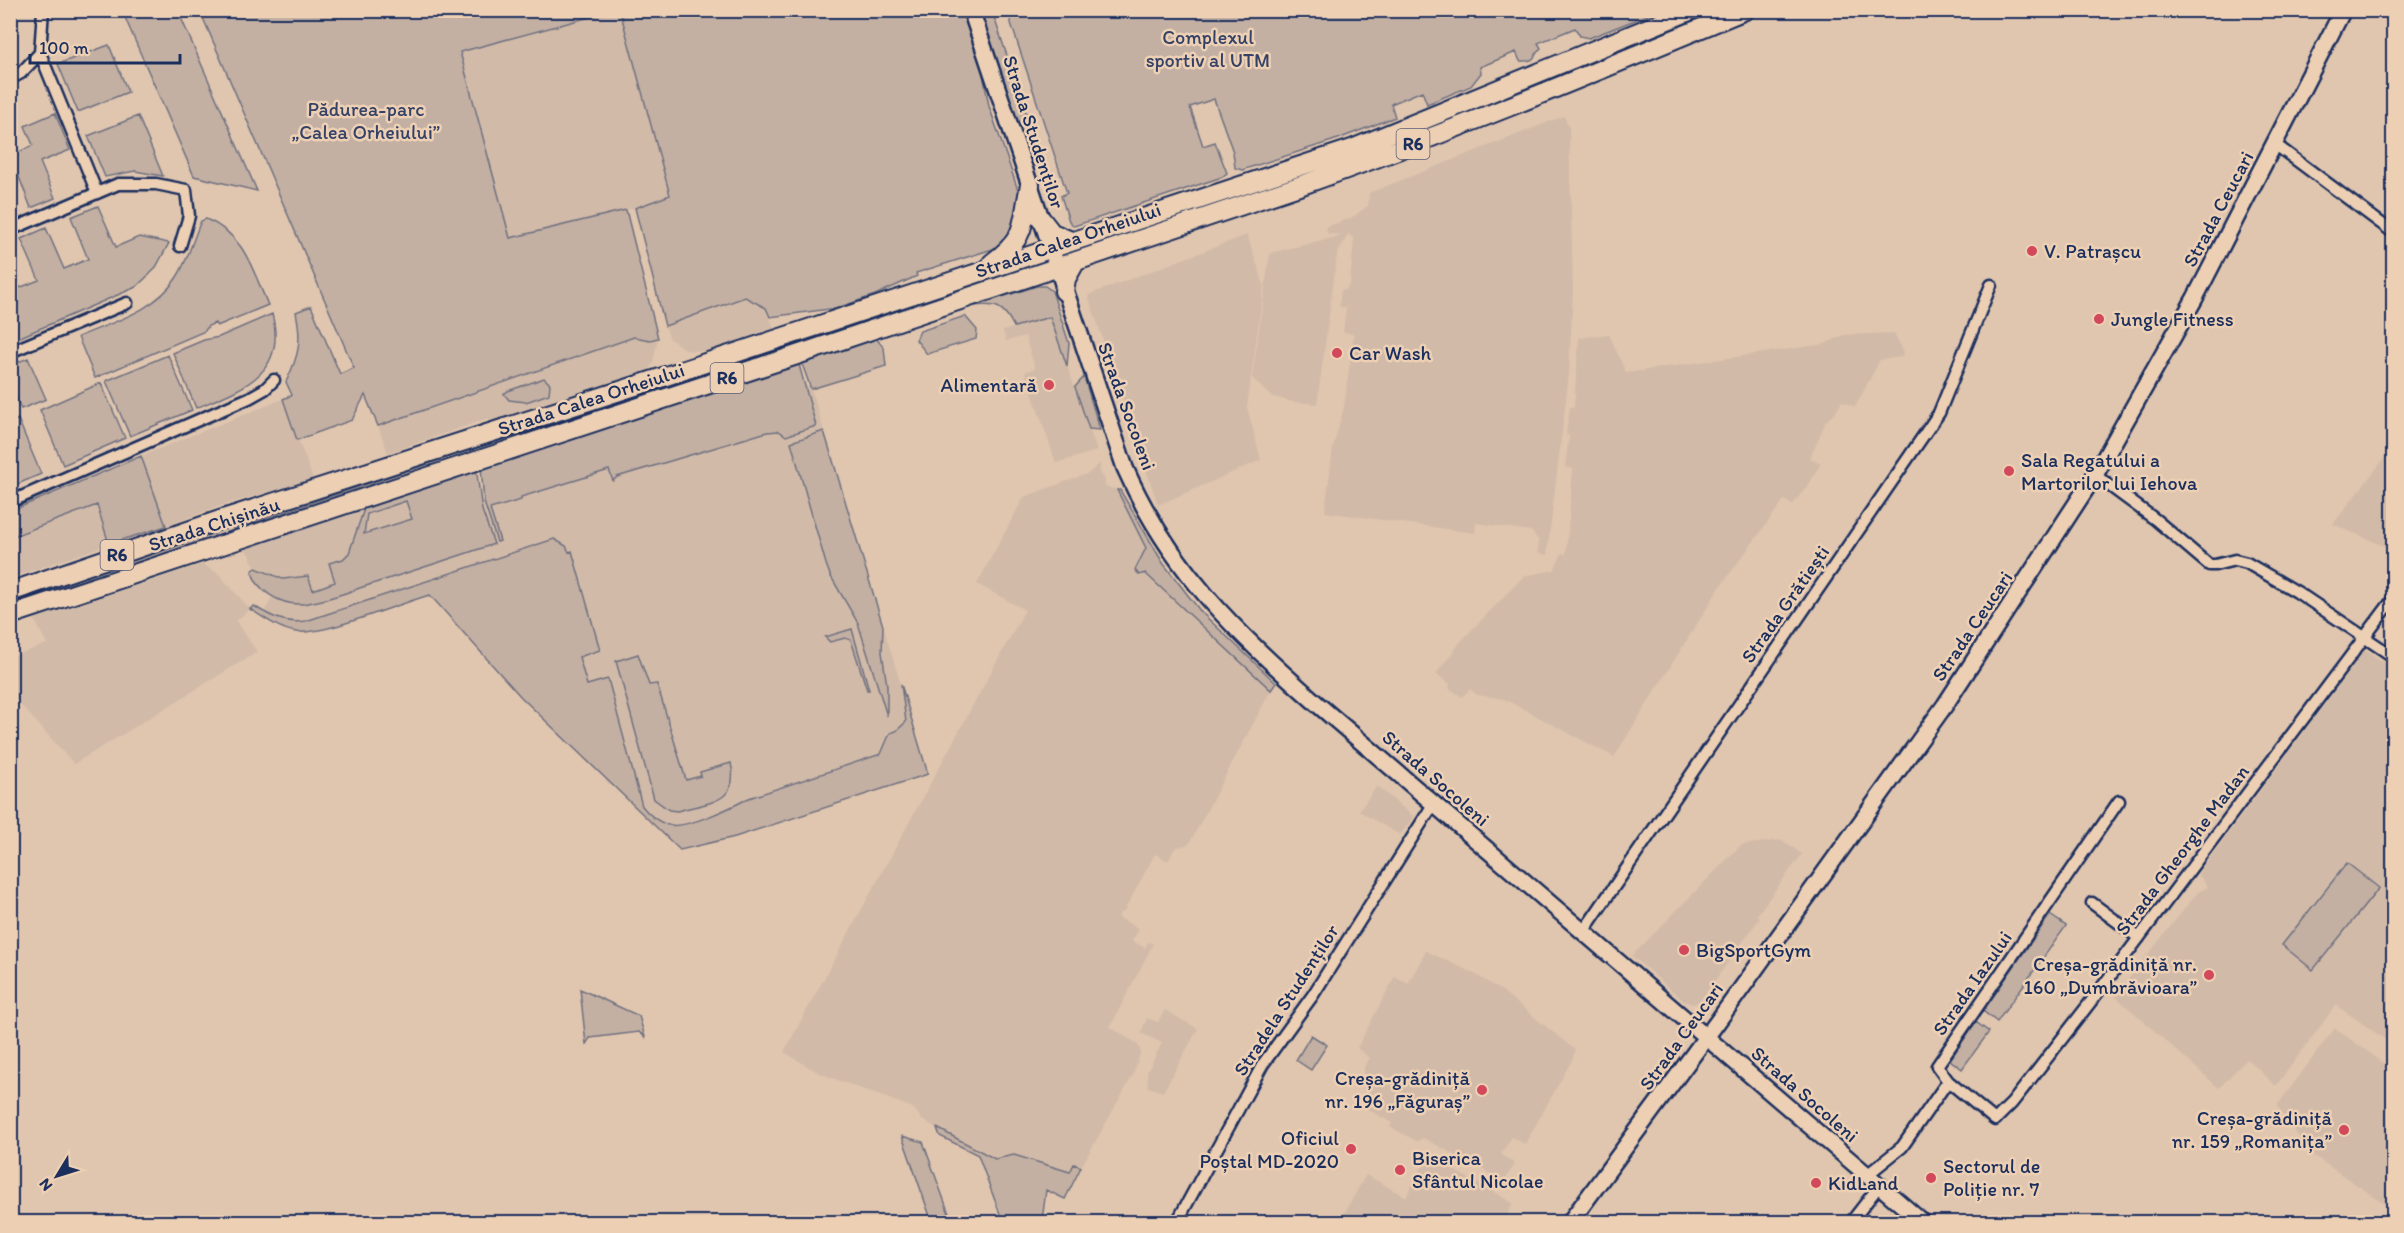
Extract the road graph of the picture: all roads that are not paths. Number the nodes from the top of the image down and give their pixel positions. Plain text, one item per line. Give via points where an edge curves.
1 (44, 10) edge
2 (971, 10) edge
3 (1692, 10) edge
4 (1745, 10) edge
5 (2343, 10) edge
6 (40, 53) junction
7 (1555, 66) junction
8 (10, 79) edge
9 (1563, 85) junction
10 (2276, 145) junction
11 (1030, 185) junction
12 (97, 193) junction
13 (1041, 219) junction
14 (10, 230) edge
15 (2394, 233) edge
16 (1071, 241) junction
17 (180, 246) dead end
18 (1050, 249) junction
19 (1076, 261) junction
20 (1057, 267) junction
21 (978, 273) junction
22 (1991, 285) dead end
23 (1064, 291) junction
24 (127, 303) dead end
25 (10, 352) edge
26 (704, 363) junction
27 (274, 380) dead end
28 (711, 383) junction
29 (389, 465) joint
30 (2095, 475) junction
31 (398, 487) joint
32 (10, 502) edge
33 (223, 519) junction
34 (221, 546) junction
35 (10, 592) edge
36 (2394, 598) edge
37 (10, 615) edge
38 (2363, 637) junction
39 (2394, 657) edge
40 (2119, 801) dead end
41 (1434, 803) junction
42 (2092, 903) dead end
43 (1583, 932) junction
44 (2139, 938) junction
45 (1707, 1037) junction
46 (1948, 1081) junction
47 (1867, 1175) junction
48 (1879, 1186) junction
49 (1177, 1222) edge
50 (1570, 1222) edge
51 (1851, 1222) edge
52 (1922, 1222) edge

1 - 6 street
2 - 11 main road, Strada Studenților
3 - 7 highway, Strada Calea Orheiului / R6
4 - 9 highway, Strada Calea Orheiului / R6
5 - 10 main road, Strada Ceucari
6 - 8 street
6 - 12 street
7 - 9 highway
7 - 16 highway, Strada Calea Orheiului / R6 via 1352,149
9 - 19 highway, Strada Calea Orheiului / R6 via 1362,164
10 - 15 street
10 - 30 main road, Strada Ceucari
11 - 13 main road, Strada Studenților
11 - 21 highway via 1017,240
12 - 14 street
12 - 17 street via 118,184 134,183 186,190 189,216
13 - 16 highway via 1052,233
13 - 18 main road, Strada Studenților
16 - 18 highway, Strada Calea Orheiului / R6
18 - 20 main road, Strada Studenților
18 - 21 highway, Strada Calea Orheiului / R6
19 - 20 highway, Strada Calea Orheiului / R6
19 - 23 highway
20 - 23 main road, Strada Socoleni
20 - 28 highway, Strada Calea Orheiului / R6
21 - 26 highway, Strada Calea Orheiului / R6
22 - 43 street, Strada Grătiești via 1939,413
23 - 41 main road, Strada Socoleni via 1125,468 1147,515 1175,558 1208,601 1251,644
24 - 25 street
26 - 28 highway
26 - 29 highway, Strada Calea Orheiului / R6
27 - 32 street via 249,398
28 - 31 highway, Strada Calea Orheiului / R6
29 - 33 highway, Strada Chișinău / R6
30 - 38 street via 2210,565 2235,560 2247,563
30 - 45 main road, Strada Ceucari via 1966,675
31 - 34 highway, Strada Chișinău / R6
33 - 34 highway
33 - 35 highway, Strada Chișinău / R6
34 - 37 highway, Strada Chișinău / R6
36 - 38 street, Strada Gheorghe Madan
38 - 39 street
38 - 44 street, Strada Gheorghe Madan
40 - 46 street, Strada Iazului via 1937,1066
41 - 43 main road, Strada Socoleni
41 - 49 street, Stradela Studenților via 1312,995 1263,1064
42 - 44 street
43 - 45 main road, Strada Socoleni
44 - 46 street, Strada Gheorghe Madan via 1995,1120
45 - 47 main road, Strada Socoleni
45 - 50 main road, Strada Ceucari
46 - 47 street via 1902,1147
47 - 48 main road, Strada Socoleni
48 - 51 street
48 - 52 main road, Strada Socoleni

